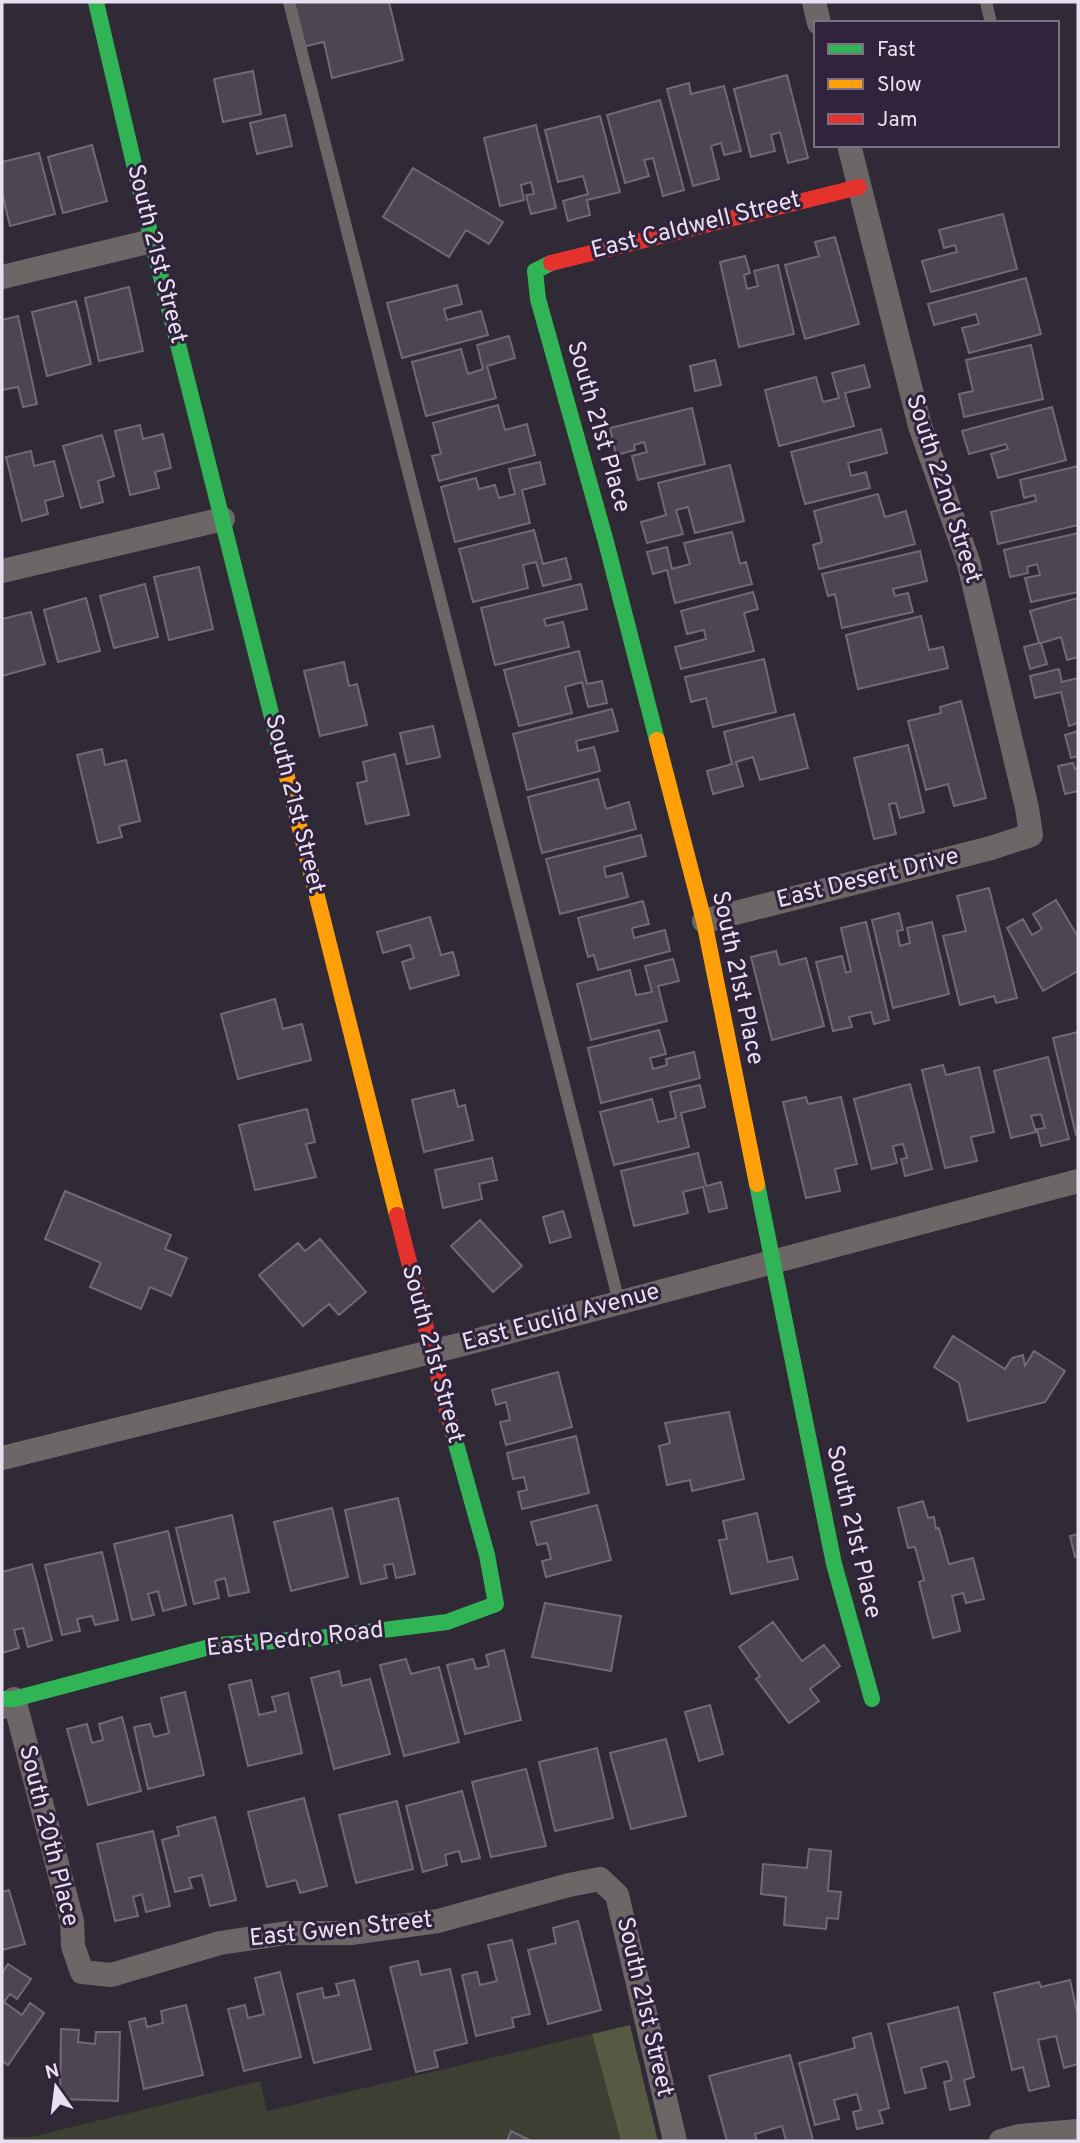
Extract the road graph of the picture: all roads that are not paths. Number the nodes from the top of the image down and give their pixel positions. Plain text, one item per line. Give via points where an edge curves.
1 (96, 2) edge
2 (289, 2) edge
3 (814, 2) edge
4 (986, 2) edge
5 (819, 21) edge
6 (991, 21) edge
7 (849, 147) edge
8 (859, 187) junction
9 (152, 240) junction
10 (535, 271) joint
11 (2, 277) edge
12 (223, 519) junction
13 (2, 571) edge
14 (1031, 835) joint
15 (704, 920) junction
16 (1078, 1181) edge
17 (771, 1263) junction
18 (619, 1302) junction
19 (430, 1352) junction
20 (2, 1458) edge
21 (496, 1604) joint
22 (872, 1699) dead end
23 (6, 1702) edge
24 (600, 1879) joint
25 (82, 1972) joint
26 (1078, 2131) edge
27 (675, 2141) edge
28 (1001, 2141) edge

1 - 9 street, South 21st Street
2 - 18 lane
3 - 5 street
4 - 6 lane
7 - 8 street, South 22nd Street
8 - 10 street, East Caldwell Street via 556,261
8 - 14 street, South 22nd Street via 920,426 969,565
9 - 11 street
9 - 12 street, South 21st Street
10 - 15 street, South 21st Place via 538,299
12 - 13 street
12 - 19 street, South 21st Street
14 - 15 street, East Desert Drive
15 - 17 street, South 21st Place
16 - 17 street, East Euclid Avenue
17 - 18 street, East Euclid Avenue
17 - 22 street, South 21st Place via 834,1564
18 - 19 street, East Euclid Avenue
19 - 20 street, East Euclid Avenue
19 - 21 street, South 21st Street via 487,1555
21 - 23 street, East Pedro Road via 447,1622 415,1627 217,1645
23 - 25 street, South 20th Place via 72,1921 73,1946
24 - 25 street, East Gwen Street via 438,1921 351,1933 288,1933 220,1943 111,1975
24 - 27 street, South 21st Street via 617,1895
26 - 28 street

